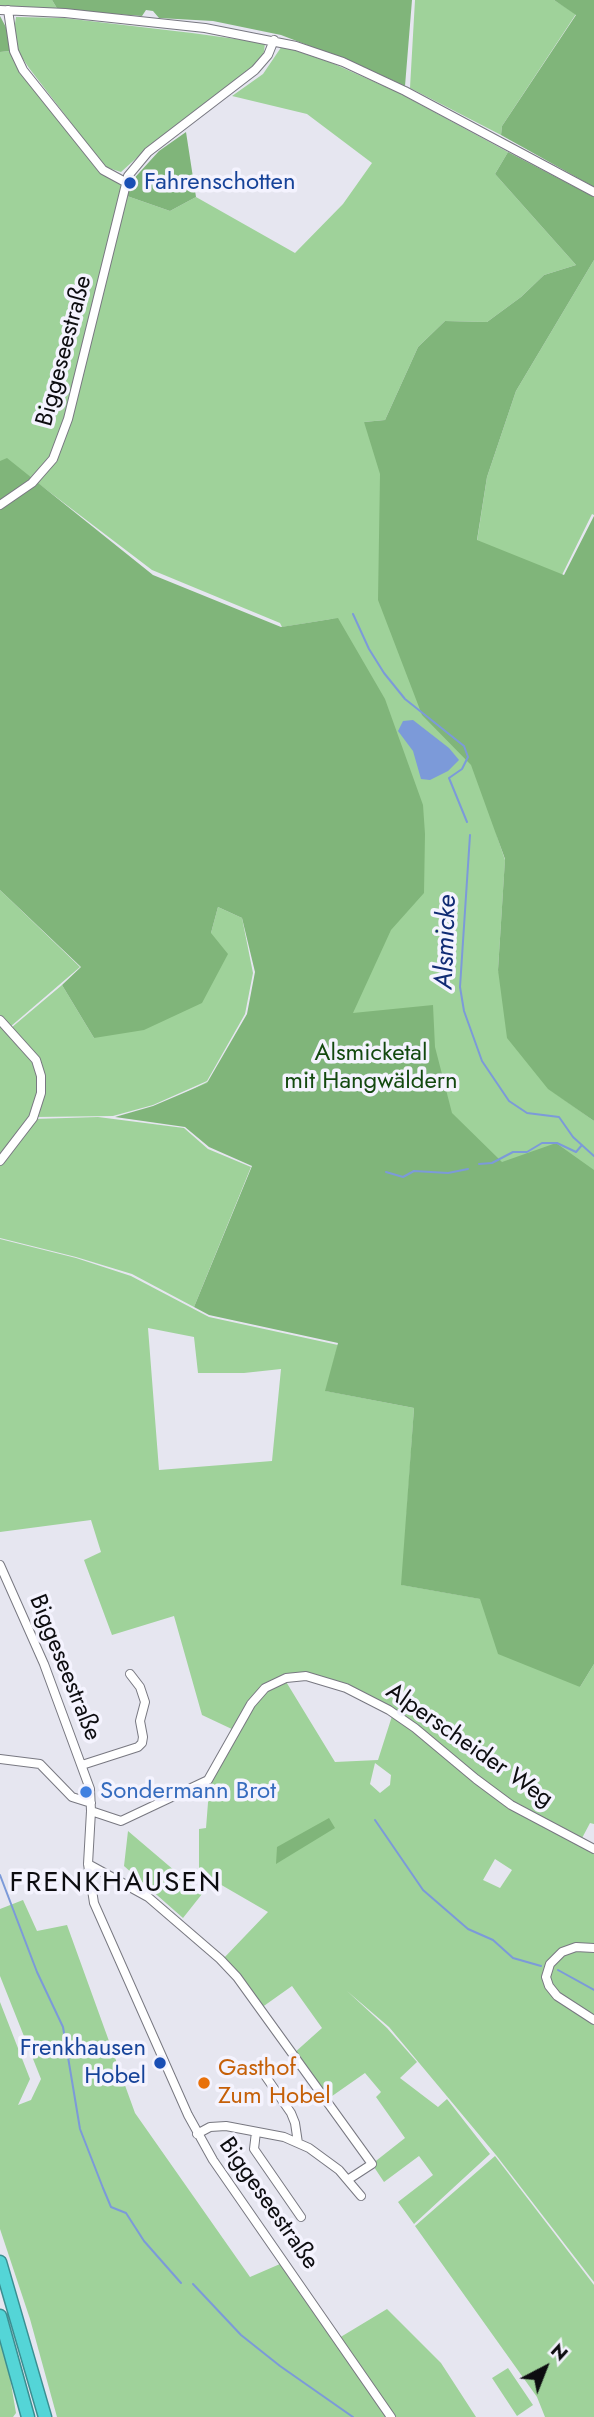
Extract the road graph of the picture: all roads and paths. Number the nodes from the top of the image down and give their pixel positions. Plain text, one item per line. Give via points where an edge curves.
1 (4, 10) edge
2 (274, 40) junction
3 (127, 183) junction
4 (594, 192) edge
5 (0, 505) edge
6 (0, 1020) edge
7 (0, 1161) edge
8 (0, 1565) edge
9 (130, 1674) dead end
10 (0, 1759) edge
11 (82, 1765) junction
12 (91, 1807) junction
13 (594, 1850) edge
14 (88, 1864) junction
15 (594, 1948) edge
16 (594, 2020) edge
17 (264, 2074) dead end
18 (257, 2132) junction
19 (197, 2134) junction
20 (298, 2143) junction
21 (349, 2179) junction
22 (361, 2196) dead end
23 (301, 2217) dead end
24 (0, 2262) edge
25 (0, 2316) edge
26 (28, 2417) edge
27 (45, 2417) edge
28 (391, 2417) edge

1 - 2 street via 150,22
1 - 3 street via 13,51 23,70 103,170
2 - 3 street, Biggeseestraße via 255,70 148,152
2 - 4 street via 343,62 405,91
3 - 5 street, Biggeseestraße via 68,419 53,459 32,482
6 - 7 street via 36,1059 41,1076 33,1118
8 - 11 street, Biggeseestraße
9 - 11 street via 145,1702 140,1721 142,1743
10 - 12 street, Alperscheider Weg via 40,1764 72,1797
11 - 12 street, Biggeseestraße
12 - 13 street, Alperscheider Weg via 121,1821 208,1780 265,1688 286,1678 306,1676 346,1688 389,1710 511,1805
12 - 14 street, Biggeseestraße
14 - 19 street, Biggeseestraße via 94,1903
14 - 21 street via 148,1897 220,1959 251,1995 372,2164
15 - 16 street via 562,1952 550,1964 546,1977 557,1996
17 - 20 street via 290,2112
18 - 19 street via 216,2126
18 - 20 street
18 - 23 street via 254,2149
19 - 28 street, Biggeseestraße
20 - 21 street
21 - 22 street
24 - 27 highway
25 - 26 highway

